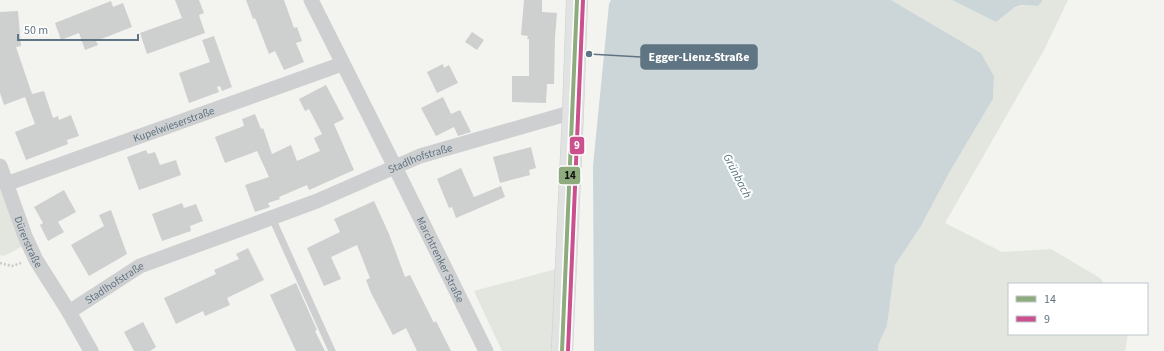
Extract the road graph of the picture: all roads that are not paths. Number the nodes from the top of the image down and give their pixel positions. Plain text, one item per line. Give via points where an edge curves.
1 (310, 0) edge
2 (577, 0) edge
3 (342, 64) junction
4 (574, 112) junction
5 (0, 166) edge
6 (395, 167) junction
7 (6, 184) junction
8 (272, 218) junction
9 (69, 312) junction
10 (91, 351) edge
11 (332, 351) edge
12 (486, 351) edge
13 (562, 351) edge

1 - 3 street, Marchtrenker Straße
2 - 4 street
3 - 6 street, Marchtrenker Straße
3 - 7 street, Kupelwieserstraße
4 - 6 street, Stadlhofstraße via 420,156
4 - 13 street
5 - 7 street, Dürerstraße
6 - 8 street, Stadlhofstraße
6 - 12 street, Marchtrenker Straße
7 - 9 street, Dürerstraße via 36,260
8 - 9 street, Stadlhofstraße via 140,266
8 - 11 lane
9 - 10 street

